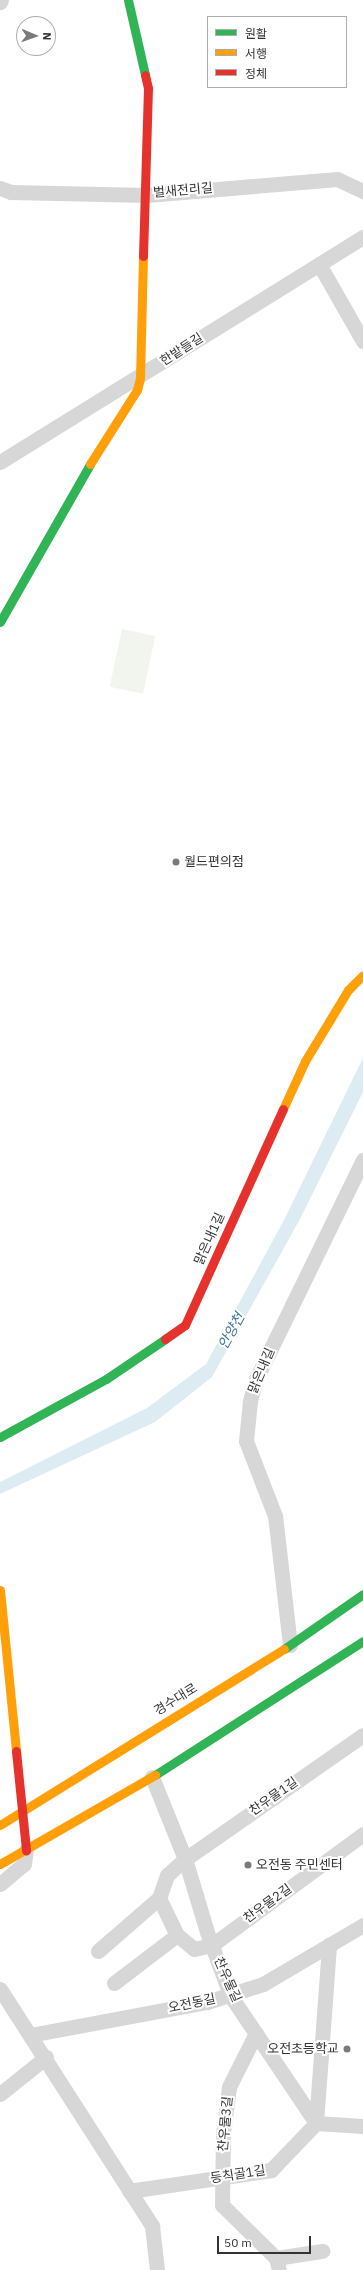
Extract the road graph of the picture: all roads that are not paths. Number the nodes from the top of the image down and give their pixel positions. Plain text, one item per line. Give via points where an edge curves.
1 (128, 0) edge
2 (0, 188) edge
3 (363, 191) edge
4 (147, 195) junction
5 (363, 237) edge
6 (319, 264) junction
7 (363, 341) edge
8 (140, 378) junction
9 (0, 462) edge
10 (0, 622) edge
11 (363, 975) edge
12 (363, 1160) edge
13 (0, 1437) edge
14 (0, 1590) edge
15 (363, 1594) edge
16 (363, 1641) edge
17 (290, 1644) junction
18 (363, 1735) edge
19 (152, 1777) junction
20 (24, 1812) junction
21 (0, 1825) edge
22 (363, 1834) edge
23 (26, 1850) junction
24 (185, 1859) junction
25 (0, 1864) edge
26 (0, 1884) edge
27 (159, 1898) junction
28 (363, 1925) edge
29 (177, 1935) junction
30 (329, 1944) junction
31 (212, 1945) junction
32 (98, 1951) dead end
33 (114, 1983) dead end
34 (0, 1989) edge
35 (230, 1995) junction
36 (256, 2033) junction
37 (30, 2035) junction
38 (46, 2057) junction
39 (0, 2094) edge
40 (316, 2123) junction
41 (363, 2126) edge
42 (223, 2177) junction
43 (129, 2191) junction
44 (322, 2251) dead end
45 (277, 2264) edge
46 (157, 2270) edge

1 - 4 street via 148,88
2 - 4 street, 벌새전리길 via 11,192
3 - 4 street, 벌새전리길 via 331,179
4 - 8 street
5 - 6 street, 한밭들길
6 - 7 street
6 - 8 street, 한밭들길
8 - 9 street, 한밭들길
8 - 10 street via 137,390 66,502
11 - 13 street, 맑은내1길 via 348,990 305,1061 185,1325 106,1379
12 - 17 street, 맑은내길 via 256,1379 250,1401 246,1441 275,1516
14 - 20 street
15 - 17 street, 경수대로
16 - 19 street
17 - 20 street, 경수대로
18 - 24 street, 찬우물1길
19 - 23 street
19 - 24 street, 찬우물길
20 - 21 street, 경수대로
20 - 23 street
22 - 31 street, 찬우물2길
23 - 25 street
23 - 26 street via 24,1864
24 - 27 street, 찬우물1길 via 167,1875
24 - 31 street, 찬우물길
27 - 29 street
27 - 32 street
28 - 30 street, 오전동길
29 - 31 street via 194,1949
29 - 33 street
30 - 35 street, 오전동길 via 263,1984
30 - 40 street
31 - 35 street, 찬우물길
34 - 37 street
35 - 36 street, 찬우물길
35 - 37 street, 오전동길 via 207,2002
36 - 40 street, 찬우물길
36 - 42 street, 찬우물3길 via 229,2087 223,2134
37 - 38 street
38 - 39 street
38 - 43 street
40 - 41 street
40 - 42 street, 등칙골1길 via 271,2170
42 - 43 street, 등칙골1길
42 - 45 street, 찬우물3길 via 222,2205
43 - 46 street via 146,2228
44 - 45 street

